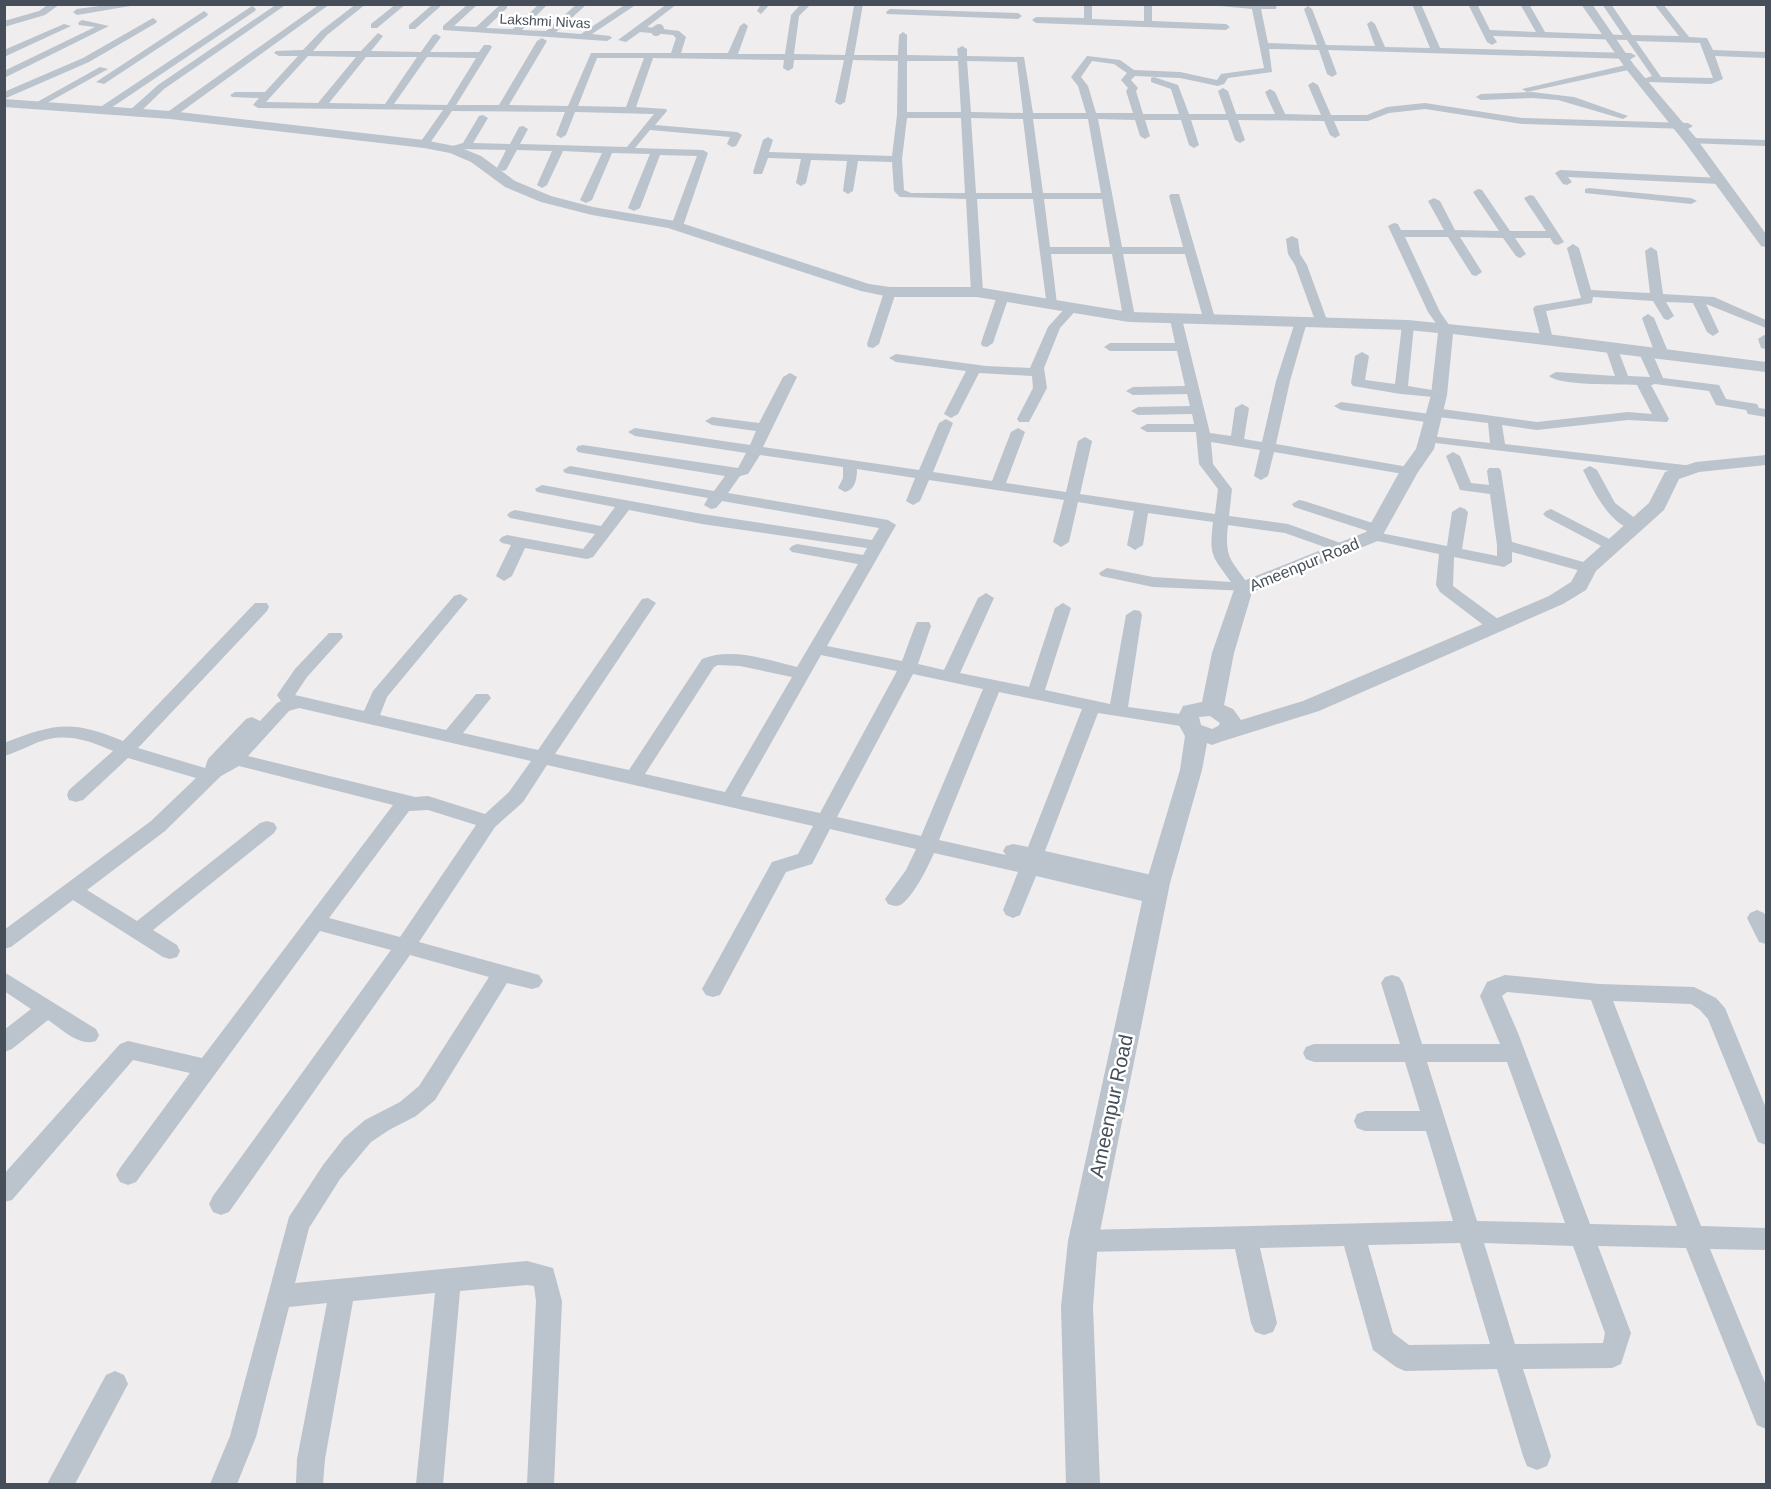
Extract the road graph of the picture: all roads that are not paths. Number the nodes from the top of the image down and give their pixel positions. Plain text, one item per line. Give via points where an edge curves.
1 (33, 4) edge
2 (56, 4) edge
3 (138, 4) edge
4 (283, 4) edge
5 (326, 4) edge
6 (362, 4) edge
7 (402, 4) edge
8 (439, 4) edge
9 (474, 4) edge
10 (544, 4) edge
11 (583, 4) edge
12 (633, 4) edge
13 (673, 4) edge
14 (807, 4) edge
15 (855, 4) edge
16 (989, 4) edge
17 (1088, 4) edge
18 (1148, 4) edge
19 (1204, 4) edge
20 (1273, 4) edge
21 (1416, 4) edge
22 (1472, 4) edge
23 (1524, 4) edge
24 (1586, 4) edge
25 (1594, 4) edge
26 (1606, 4) edge
27 (1658, 4) edge
28 (1217, 5) edge
29 (504, 6) dead end
30 (1256, 6) junction
31 (104, 9) junction
32 (252, 9) dead end
33 (1308, 9) dead end
34 (198, 10) edge
35 (77, 12) dead end
36 (890, 12) dead end
37 (987, 15) junction
38 (153, 16) dead end
39 (1018, 16) dead end
40 (110, 19) dead end
41 (1036, 20) dead end
42 (34, 21) dead end
43 (1088, 21) junction
44 (4, 22) edge
45 (82, 22) dead end
46 (668, 22) dead end
47 (1148, 24) junction
48 (1371, 24) dead end
49 (67, 26) dead end
50 (744, 26) dead end
51 (412, 27) dead end
52 (1227, 27) dead end
53 (639, 29) junction
54 (478, 30) junction
55 (658, 30) dead end
56 (496, 32) junction
57 (514, 33) junction
58 (1487, 33) junction
59 (4, 34) edge
60 (903, 34) dead end
61 (1542, 34) junction
62 (436, 36) dead end
63 (582, 37) junction
64 (1618, 37) junction
65 (544, 38) junction
66 (607, 38) dead end
67 (1686, 39) junction
68 (623, 40) dead end
69 (1265, 46) junction
70 (1321, 48) junction
71 (1381, 49) junction
72 (1436, 50) junction
73 (102, 52) junction
74 (1497, 52) junction
75 (962, 53) junction
76 (1709, 53) junction
77 (4, 54) edge
78 (279, 54) dead end
79 (304, 54) junction
80 (363, 54) junction
81 (142, 55) junction
82 (426, 55) junction
83 (482, 55) junction
84 (650, 55) junction
85 (1767, 55) edge
86 (675, 56) junction
87 (732, 56) junction
88 (179, 57) junction
89 (790, 57) junction
90 (847, 58) junction
91 (904, 58) junction
92 (1630, 62) junction
93 (4, 65) edge
94 (21, 67) junction
95 (788, 68) dead end
96 (103, 69) dead end
97 (55, 72) junction
98 (1132, 73) junction
99 (1332, 74) dead end
100 (4, 75) edge
101 (1654, 80) junction
102 (100, 82) dead end
103 (1313, 85) dead end
104 (1223, 91) dead end
105 (1270, 92) dead end
106 (235, 94) dead end
107 (267, 95) junction
108 (4, 96) edge
109 (840, 102) dead end
110 (4, 103) edge
111 (35, 106) junction
112 (321, 106) junction
113 (388, 106) junction
114 (450, 107) junction
115 (502, 108) junction
116 (573, 109) junction
117 (101, 110) junction
118 (630, 110) junction
119 (134, 112) junction
120 (170, 115) junction
121 (902, 115) junction
122 (966, 115) junction
123 (1092, 115) junction
124 (1028, 116) junction
125 (1139, 116) junction
126 (1185, 116) junction
127 (1233, 117) junction
128 (1281, 117) junction
129 (1327, 117) junction
130 (483, 118) dead end
131 (702, 119) dead end
132 (1679, 123) junction
133 (648, 127) junction
134 (523, 129) dead end
135 (692, 131) junction
136 (561, 135) dead end
137 (1335, 135) dead end
138 (1145, 136) dead end
139 (768, 140) dead end
140 (1240, 140) dead end
141 (1697, 141) junction
142 (1767, 143) edge
143 (424, 144) junction
144 (732, 144) dead end
145 (1194, 145) dead end
146 (466, 146) junction
147 (631, 146) dead end
148 (679, 146) dead end
149 (513, 147) junction
150 (559, 148) junction
151 (447, 149) junction
152 (609, 149) junction
153 (657, 150) junction
154 (763, 155) junction
155 (807, 156) junction
156 (853, 158) junction
157 (897, 159) junction
158 (502, 168) dead end
159 (759, 172) dead end
160 (1640, 176) junction
161 (1720, 181) junction
162 (1567, 182) dead end
163 (801, 183) dead end
164 (542, 185) dead end
165 (848, 191) dead end
166 (1589, 191) dead end
167 (1478, 192) dead end
168 (971, 196) junction
169 (1038, 196) junction
170 (1107, 196) junction
171 (1175, 196) dead end
172 (1646, 197) junction
173 (1530, 198) dead end
174 (586, 200) dead end
175 (1434, 201) dead end
176 (1691, 201) dead end
177 (634, 208) dead end
178 (1649, 211) dead end
179 (1767, 223) edge
180 (676, 226) junction
181 (1451, 233) junction
182 (1506, 234) junction
183 (1553, 235) junction
184 (1292, 239) dead end
185 (1767, 243) edge
186 (1117, 249) junction
187 (1044, 250) junction
188 (1190, 251) junction
189 (1651, 251) dead end
190 (1520, 254) dead end
191 (1476, 272) dead end
192 (890, 292) junction
193 (976, 292) junction
194 (1587, 293) junction
195 (1003, 296) junction
196 (1658, 297) junction
197 (1698, 300) junction
198 (1714, 301) junction
199 (1051, 304) junction
200 (1752, 304) dead end
201 (1072, 308) junction
202 (1668, 316) dead end
203 (1129, 317) junction
204 (1209, 318) junction
205 (1648, 318) dead end
206 (1176, 319) junction
207 (1301, 322) junction
208 (1322, 323) junction
209 (1767, 324) edge
210 (1408, 326) junction
211 (1446, 329) junction
212 (1713, 332) dead end
213 (1547, 339) junction
214 (987, 343) dead end
215 (873, 344) dead end
216 (1110, 347) dead end
217 (1182, 347) junction
218 (1611, 347) junction
219 (1645, 351) junction
220 (1662, 354) junction
221 (1362, 356) dead end
222 (896, 358) dead end
223 (1767, 367) edge
224 (975, 369) junction
225 (1038, 372) junction
226 (1556, 376) dead end
227 (790, 377) dead end
228 (1623, 381) junction
229 (1642, 381) junction
230 (1658, 381) junction
231 (1193, 390) junction
232 (1401, 390) junction
233 (1133, 391) dead end
234 (1341, 406) dead end
235 (1242, 408) dead end
236 (1436, 409) junction
237 (1198, 410) junction
238 (1138, 411) dead end
239 (1767, 413) edge
240 (712, 420) dead end
241 (1494, 420) junction
242 (764, 428) junction
243 (1147, 428) dead end
244 (635, 432) dead end
245 (1203, 432) junction
246 (1427, 438) junction
247 (1085, 441) dead end
248 (1237, 441) junction
249 (1268, 446) junction
250 (1498, 448) junction
251 (583, 449) dead end
252 (756, 450) junction
253 (1453, 456) dead end
254 (1767, 460) edge
255 (850, 464) junction
256 (1688, 469) junction
257 (570, 470) dead end
258 (1590, 470) dead end
259 (1409, 471) junction
260 (1494, 471) dead end
261 (735, 473) junction
262 (926, 475) junction
263 (1261, 476) dead end
264 (998, 485) junction
265 (845, 488) dead end
266 (542, 489) dead end
267 (1497, 490) junction
268 (717, 496) junction
269 (1073, 496) junction
270 (913, 501) dead end
271 (1299, 504) dead end
272 (625, 505) junction
273 (1142, 507) junction
274 (1460, 512) dead end
275 (1551, 514) dead end
276 (515, 515) dead end
277 (702, 519) junction
278 (1222, 520) junction
279 (1635, 525) junction
280 (606, 531) junction
281 (1375, 533) junction
282 (1061, 542) dead end
283 (876, 545) junction
284 (1135, 545) dead end
285 (1505, 545) junction
286 (1612, 546) junction
287 (1341, 548) junction
288 (797, 549) dead end
289 (1450, 551) junction
290 (867, 561) junction
291 (1588, 568) junction
292 (1107, 573) dead end
293 (504, 576) dead end
294 (1243, 588) junction
295 (986, 598) dead end
296 (460, 599) dead end
297 (648, 603) dead end
298 (261, 607) dead end
299 (1063, 608) dead end
300 (1134, 615) dead end
301 (922, 626) dead end
302 (1496, 626) junction
303 (335, 637) dead end
304 (817, 649) junction
305 (908, 667) junction
306 (802, 674) junction
307 (950, 676) junction
308 (993, 685) junction
309 (1035, 694) junction
310 (482, 698) dead end
311 (289, 699) junction
312 (1092, 705) junction
313 (371, 711) junction
314 (1118, 711) junction
315 (1208, 730) junction
316 (454, 731) junction
317 (4, 750) edge
318 (125, 750) junction
319 (547, 751) junction
320 (235, 759) junction
321 (638, 772) junction
322 (212, 774) junction
323 (76, 795) dead end
324 (733, 795) junction
325 (411, 803) junction
326 (829, 816) junction
327 (488, 822) junction
328 (267, 828) dead end
329 (929, 838) junction
330 (1031, 861) junction
331 (1156, 890) junction
332 (73, 891) junction
333 (895, 899) dead end
334 (1013, 910) dead end
335 (316, 922) junction
336 (138, 931) junction
337 (4, 941) edge
338 (405, 946) junction
339 (170, 951) dead end
340 (503, 972) junction
341 (4, 980) edge
342 (532, 981) dead end
343 (1392, 983) dead end
344 (713, 989) dead end
345 (1599, 992) junction
346 (48, 1008) junction
347 (88, 1035) dead end
348 (4, 1043) edge
349 (1314, 1053) dead end
350 (1413, 1053) junction
351 (1514, 1053) junction
352 (207, 1068) junction
353 (1365, 1121) dead end
354 (1433, 1121) junction
355 (1767, 1135) edge
356 (128, 1175) dead end
357 (4, 1192) edge
358 (220, 1204) dead end
359 (1467, 1232) junction
360 (1353, 1235) junction
361 (1580, 1235) junction
362 (1245, 1238) junction
363 (1694, 1238) junction
364 (1767, 1239) edge
365 (1083, 1241) junction
366 (449, 1280) junction
367 (342, 1290) junction
368 (279, 1296) junction
369 (1264, 1323) dead end
370 (1505, 1355) junction
371 (115, 1384) dead end
372 (1767, 1416) edge
373 (1537, 1456) dead end
374 (60, 1485) edge
375 (223, 1485) edge
376 (310, 1485) edge
377 (430, 1485) edge
378 (541, 1485) edge
379 (1083, 1485) edge

1 - 44 street
2 - 44 street via 42,13
3 - 31 street
4 - 119 street via 161,87
5 - 120 street
6 - 79 street
7 - 80 street via 376,31
8 - 51 street
9 - 54 street, Lakshmi Nivas via 446,28
10 - 57 street
11 - 65 street
12 - 63 street
13 - 53 street
14 - 89 street via 795,15
15 - 90 street via 859,5
16 - 37 street
17 - 43 street
18 - 47 street
19 - 28 street
20 - 30 street
21 - 72 street
22 - 58 street
23 - 61 street
24 - 64 street
25 - 64 street
26 - 64 street
27 - 67 street
28 - 30 street
29 - 54 street
30 - 69 street
31 - 35 street
31 - 40 street
32 - 88 street
33 - 70 street
34 - 81 street
36 - 37 street
37 - 39 street
38 - 73 street
41 - 43 street
42 - 59 street
43 - 47 street
45 - 94 street via 105,26
46 - 55 street
47 - 52 street
48 - 71 street
49 - 77 street
50 - 87 street
53 - 68 street
53 - 86 street via 675,33 681,38
54 - 56 street, Lakshmi Nivas
56 - 57 street, Lakshmi Nivas
56 - 83 street
57 - 65 street, Lakshmi Nivas
58 - 61 street
58 - 74 street
60 - 91 street
61 - 64 street
62 - 82 street
63 - 65 street, Lakshmi Nivas
63 - 66 street, Lakshmi Nivas
64 - 67 street
64 - 92 street
64 - 101 street
65 - 115 street
67 - 76 street via 1704,40
69 - 70 street
69 - 98 street via 1269,70 1224,76 1220,83 1180,75
70 - 71 street
70 - 99 street
71 - 72 street
72 - 74 street
73 - 81 street
73 - 97 street
74 - 92 street
75 - 91 street
75 - 122 street
75 - 124 street via 1021,59
76 - 85 street
76 - 101 street via 1718,79
78 - 79 street
79 - 80 street
79 - 107 street
80 - 82 street
80 - 112 street
81 - 88 street
81 - 102 street
82 - 83 street
82 - 113 street
83 - 114 street
84 - 86 street
84 - 116 street via 597,50
84 - 118 street
86 - 87 street
87 - 89 street
88 - 117 street
89 - 90 street
89 - 95 street
90 - 91 street
90 - 109 street
91 - 121 street
92 - 101 street
92 - 132 street
92 - 132 street via 1606,74 1481,97 1542,95 1626,117
93 - 94 street
94 - 97 street
94 - 100 street
96 - 111 street
97 - 108 street
98 - 123 street via 1117,62 1090,58 1086,61 1076,77
98 - 125 street via 1126,80 1133,88
98 - 126 street via 1176,87
101 - 132 street
103 - 129 street
104 - 127 street
105 - 128 street
106 - 107 street
107 - 112 street via 258,105
110 - 111 street
111 - 117 street
112 - 113 street
113 - 114 street
114 - 115 street
114 - 143 street
115 - 116 street
116 - 118 street
116 - 136 street
117 - 119 street
118 - 133 street via 662,111
119 - 120 street
120 - 143 street
121 - 122 street
121 - 157 street
122 - 124 street
122 - 168 street
123 - 124 street
123 - 125 street
123 - 170 street
124 - 169 street
125 - 126 street
125 - 138 street
126 - 127 street
126 - 145 street
127 - 128 street
127 - 140 street
128 - 129 street
129 - 132 street via 1370,122 1390,109 1413,106 1522,121
129 - 137 street
130 - 146 street
131 - 135 street
132 - 141 street
133 - 135 street
133 - 147 street
134 - 149 street
135 - 144 street via 737,135
135 - 148 street
139 - 154 street
141 - 142 street
141 - 161 street
141 - 179 street
143 - 151 street
146 - 149 street
146 - 151 street
149 - 150 street
149 - 158 street
150 - 152 street
150 - 164 street
151 - 180 street via 476,159 510,184 546,199
152 - 153 street
152 - 174 street
153 - 177 street
153 - 180 street via 703,153
154 - 155 street
154 - 159 street
155 - 156 street
155 - 163 street
156 - 157 street
156 - 165 street
157 - 168 street via 900,191 904,195
160 - 161 street
160 - 162 street via 1560,173
160 - 172 street
161 - 185 street
166 - 172 street
167 - 182 street
168 - 169 street
168 - 193 street
169 - 170 street
169 - 187 street
170 - 186 street
171 - 188 street
172 - 176 street
172 - 178 street
173 - 183 street
175 - 181 street
180 - 192 street via 866,288
181 - 182 street
181 - 191 street
181 - 211 street via 1395,229
182 - 183 street
182 - 190 street
183 - 194 street via 1568,248
184 - 208 street via 1294,254
186 - 187 street
186 - 188 street
186 - 203 street
187 - 199 street
188 - 204 street
189 - 196 street
192 - 193 street
192 - 215 street
193 - 195 street
194 - 196 street
194 - 213 street via 1587,300 1539,309
195 - 199 street
195 - 214 street
196 - 197 street
196 - 202 street
197 - 198 street
197 - 212 street
198 - 200 street
198 - 209 street
199 - 201 street
201 - 203 street
201 - 225 street via 1054,327
203 - 206 street
204 - 206 street
204 - 207 street
205 - 220 street
206 - 217 street
207 - 208 street
207 - 249 street
208 - 210 street
210 - 211 street
210 - 232 street
211 - 213 street
211 - 236 street, Ameenpur Road
213 - 218 street
216 - 217 street
217 - 231 street
218 - 219 street
218 - 228 street
219 - 220 street
219 - 230 street
220 - 223 street
221 - 232 street via 1358,383
222 - 224 street
224 - 225 street
224 - 262 street
225 - 264 street via 1040,387
226 - 228 street
227 - 242 street
228 - 229 street
229 - 230 street
229 - 241 street via 1662,419 1628,416 1537,426
230 - 239 street via 1714,388 1721,402
231 - 233 street
231 - 237 street
232 - 236 street
234 - 236 street
235 - 248 street
236 - 241 street
236 - 246 street, Ameenpur Road
237 - 238 street
237 - 245 street
240 - 242 street
241 - 250 street
242 - 252 street
243 - 245 street
244 - 252 street
245 - 248 street
245 - 278 street via 1206,464 1225,489
246 - 250 street
246 - 259 street, Ameenpur Road via 1425,449
247 - 269 street
248 - 249 street
249 - 259 street
249 - 263 street
250 - 256 street
251 - 261 street
252 - 255 street
252 - 261 street via 743,471
253 - 267 street via 1465,487
254 - 256 street
255 - 262 street
255 - 265 street
256 - 279 street via 1671,476 1657,506
257 - 268 street
258 - 279 street via 1609,506
259 - 281 street, Ameenpur Road
260 - 267 street
261 - 268 street
262 - 264 street
262 - 270 street
264 - 269 street
266 - 272 street
267 - 285 street
268 - 277 street
268 - 283 street via 888,525
269 - 273 street
269 - 282 street
271 - 281 street
272 - 277 street
272 - 280 street
273 - 278 street
273 - 284 street
274 - 289 street
275 - 286 street
276 - 280 street
277 - 283 street
278 - 287 street via 1288,529
278 - 294 street via 1218,548
279 - 286 street
280 - 293 street via 587,554 514,541
281 - 287 street, Ameenpur Road
281 - 289 street
283 - 290 street
285 - 289 street via 1504,562
285 - 291 street
286 - 291 street
287 - 294 street, Ameenpur Road
288 - 290 street
289 - 302 street via 1446,589
290 - 304 street
291 - 302 street via 1579,586
292 - 294 street via 1153,582
294 - 315 street, Ameenpur Road via 1223,653 1212,708 1231,722
295 - 307 street
296 - 313 street via 379,695
297 - 319 street
298 - 318 street
299 - 309 street
300 - 314 street
301 - 305 street
302 - 315 street via 1311,706
303 - 311 street via 301,673
304 - 305 street
304 - 306 street
305 - 307 street
305 - 326 street
306 - 321 street via 714,658
306 - 324 street
307 - 308 street
308 - 309 street
308 - 329 street
309 - 312 street
310 - 316 street
311 - 313 street
311 - 320 street
311 - 322 street via 272,702 214,763
312 - 314 street
312 - 330 street
313 - 316 street
314 - 315 street
315 - 331 street, Ameenpur Road via 1191,770
316 - 319 street
317 - 318 street via 46,733 69,732 94,736
318 - 322 street
318 - 323 street
319 - 321 street
319 - 327 street via 516,797
320 - 322 street
320 - 325 street
321 - 324 street
322 - 332 street via 158,826
324 - 326 street
325 - 327 street via 428,803
325 - 335 street via 404,805 388,823
326 - 329 street
326 - 344 street via 805,859 779,867
327 - 338 street
328 - 336 street
329 - 330 street
329 - 333 street via 913,875
330 - 331 street
330 - 334 street
331 - 365 street, Ameenpur Road
332 - 336 street
332 - 337 street
335 - 338 street
335 - 352 street
336 - 339 street
338 - 340 street
338 - 358 street
340 - 342 street
340 - 368 street via 427,1094 416,1106 356,1140 309,1205 298,1225
341 - 346 street
343 - 350 street
345 - 351 street via 1505,983 1494,988 1491,996
345 - 355 street via 1694,996 1708,1004 1717,1014
345 - 363 street
346 - 347 street
346 - 348 street
349 - 350 street
350 - 351 street
350 - 354 street
351 - 361 street
352 - 356 street
352 - 357 street via 128,1050
353 - 354 street
354 - 359 street
359 - 360 street
359 - 361 street
359 - 370 street
360 - 362 street
360 - 370 street via 1382,1341 1405,1358
361 - 363 street
361 - 370 street via 1618,1333 1612,1355
362 - 365 street
362 - 369 street
363 - 364 street
363 - 372 street
365 - 379 street, Ameenpur Road via 1077,1307
366 - 367 street
366 - 377 street
366 - 378 street via 527,1273 544,1276 549,1301
367 - 368 street
367 - 376 street via 311,1459
368 - 375 street via 243,1437
370 - 373 street
371 - 374 street

